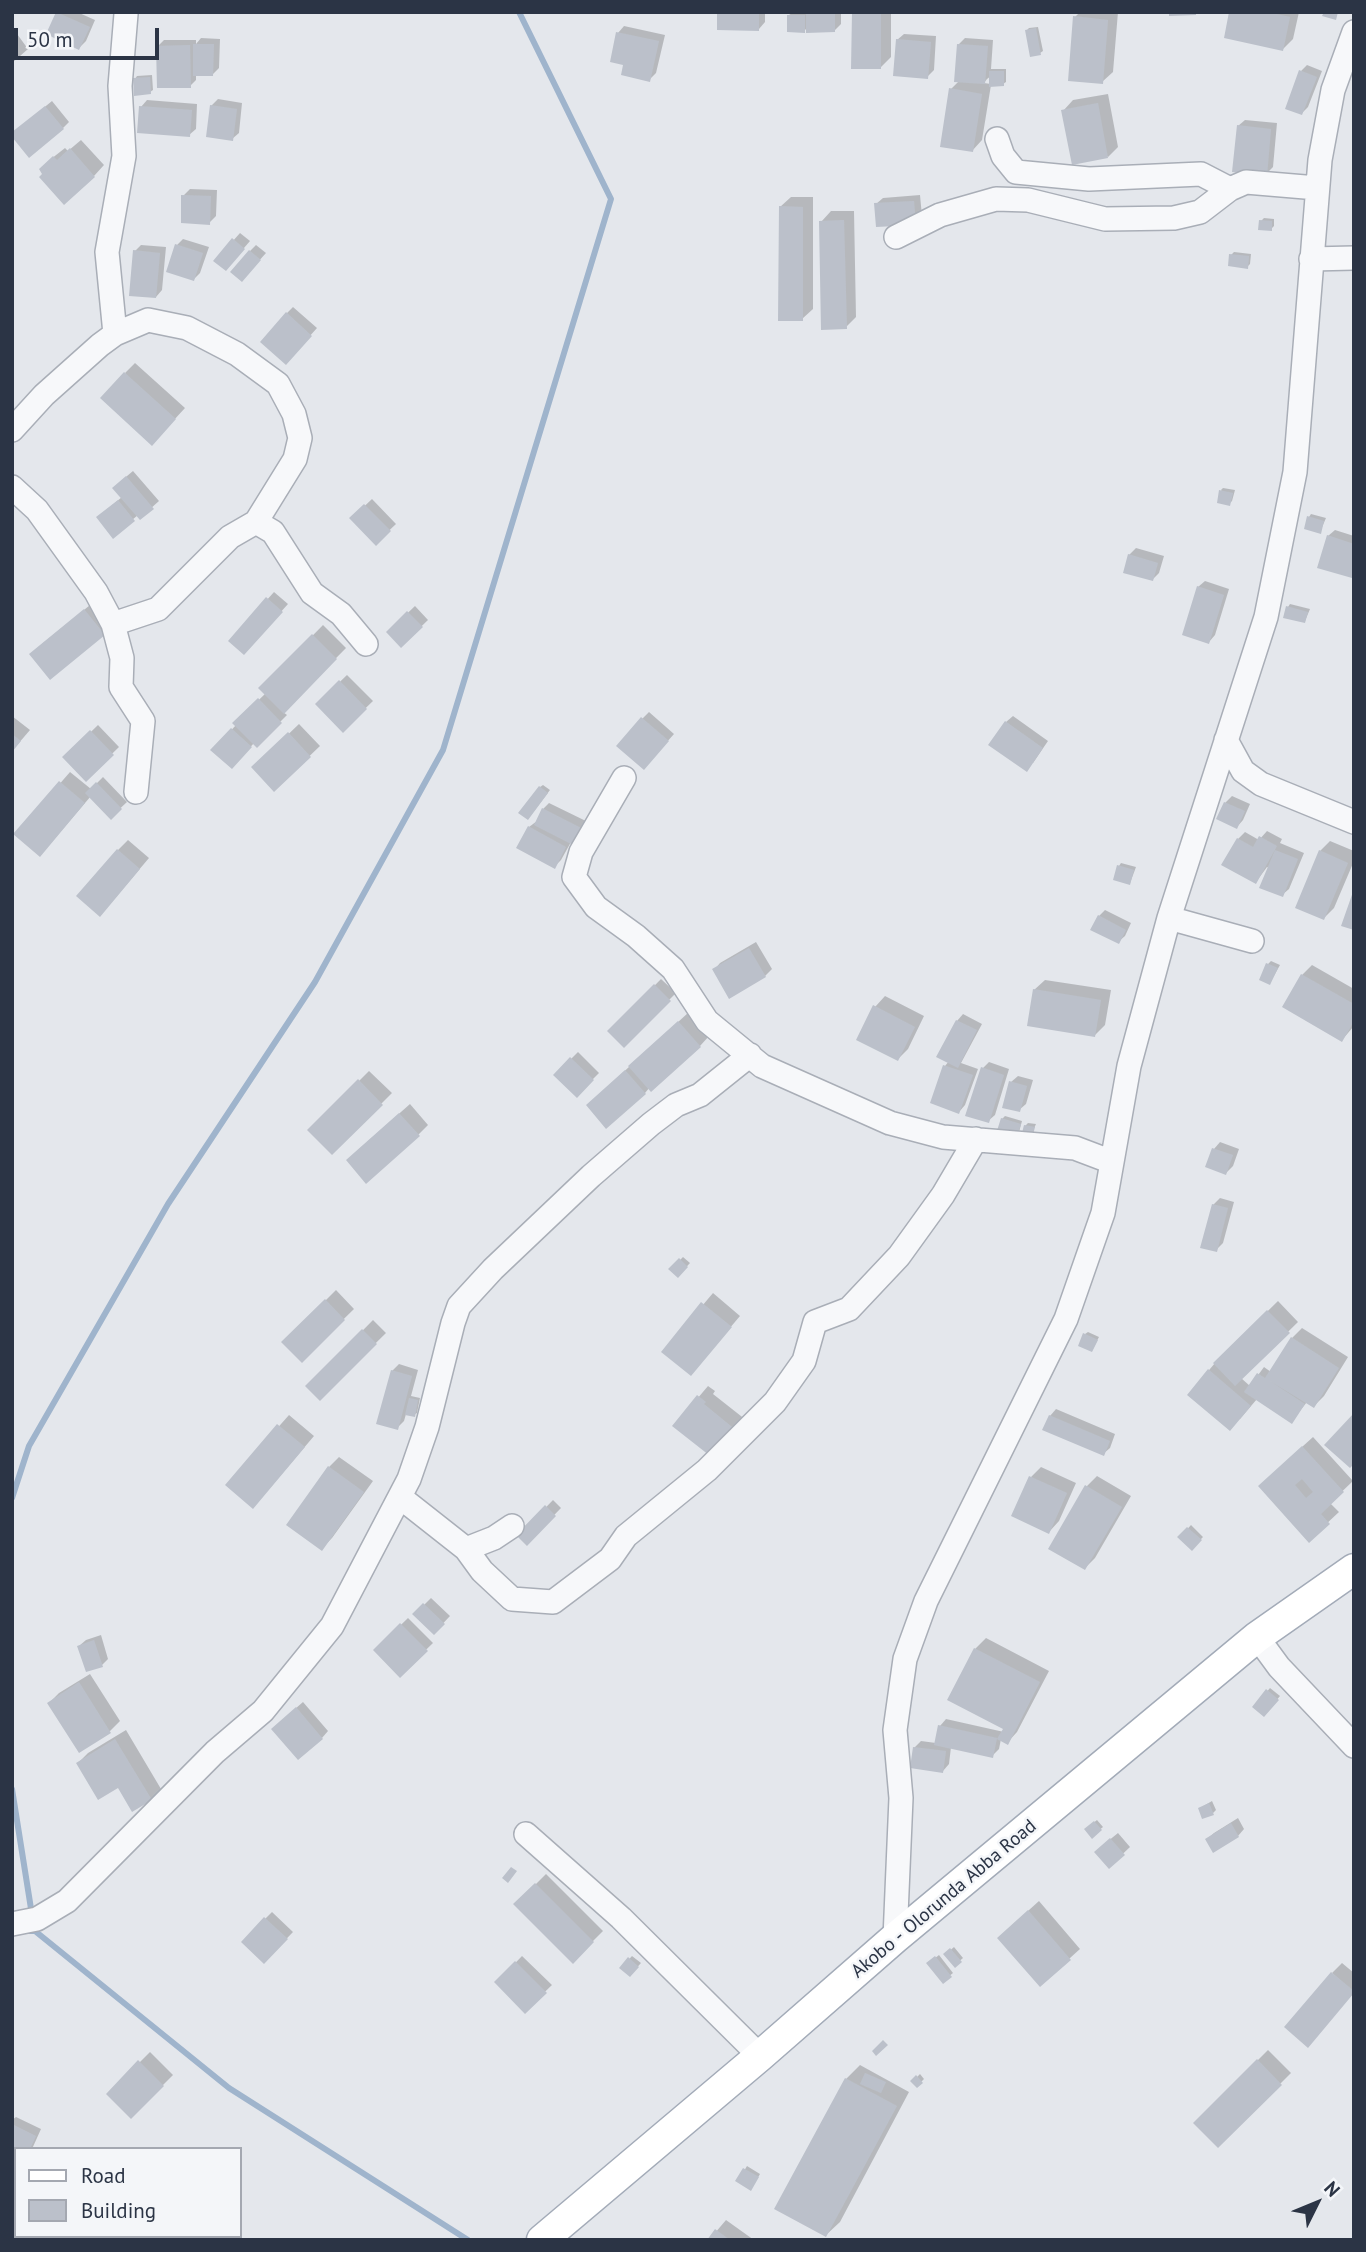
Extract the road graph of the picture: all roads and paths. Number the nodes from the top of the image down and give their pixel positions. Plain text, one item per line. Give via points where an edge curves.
1 (126, 14) edge
2 (1354, 32) edge
3 (997, 139) dead end
4 (1317, 188) junction
5 (1230, 189) junction
6 (896, 237) dead end
7 (1354, 258) edge
8 (1311, 259) junction
9 (115, 334) junction
10 (12, 430) edge
11 (12, 487) edge
12 (256, 522) junction
13 (113, 624) junction
14 (366, 644) dead end
15 (1226, 740) junction
16 (624, 778) dead end
17 (136, 792) dead end
18 (1354, 822) edge
19 (1169, 918) junction
20 (1252, 942) dead end
21 (751, 1055) junction
22 (976, 1139) junction
23 (1112, 1162) junction
24 (400, 1497) junction
25 (512, 1526) dead end
26 (466, 1549) junction
27 (1354, 1569) edge
28 (1257, 1637) junction
29 (1354, 1746) edge
30 (526, 1834) dead end
31 (12, 1924) edge
32 (895, 1938) junction
33 (760, 2056) junction
34 (542, 2240) edge

1 - 9 street via 120,86 124,156 107,252
2 - 4 street via 1333,90
3 - 5 street via 1016,172 1089,178 1201,174
4 - 5 street via 1246,182
4 - 8 street
5 - 6 street via 1200,212 1174,218 1105,219 1028,200 996,199 940,215
7 - 8 street
8 - 15 street via 1295,472 1266,617
9 - 10 street via 44,395
9 - 12 street via 148,320 187,328 237,354 278,384 300,438 296,459
11 - 13 street via 44,520 96,592
12 - 13 street via 230,537 158,609
12 - 14 street via 273,532 312,593 341,614
13 - 17 street via 121,658 121,687 143,722
15 - 18 street via 1243,771 1261,784
15 - 19 street
16 - 21 street via 581,852 573,877 596,908 673,969 707,1021
19 - 20 street
19 - 23 street via 1129,1066
21 - 22 street via 762,1066 890,1123 943,1137
21 - 24 street via 700,1095 676,1105 651,1124 572,1194 459,1306 427,1427
22 - 23 street via 1075,1148
22 - 26 street via 899,1256 849,1310 815,1322 804,1362 775,1402 707,1470 626,1536 610,1559 553,1602 512,1599
23 - 32 street via 1103,1213 1066,1319 926,1601 905,1659 895,1730 901,1798
24 - 26 street
24 - 31 street via 332,1626 263,1711 215,1752 67,1901 37,1919
25 - 26 street
27 - 28 main road, Akobo - Olorunda Abba Road
28 - 29 street via 1279,1667
28 - 32 main road, Akobo - Olorunda Abba Road
30 - 33 street via 631,1927
32 - 33 main road, Akobo - Olorunda Abba Road
33 - 34 main road, Akobo - Olorunda Abba Road

